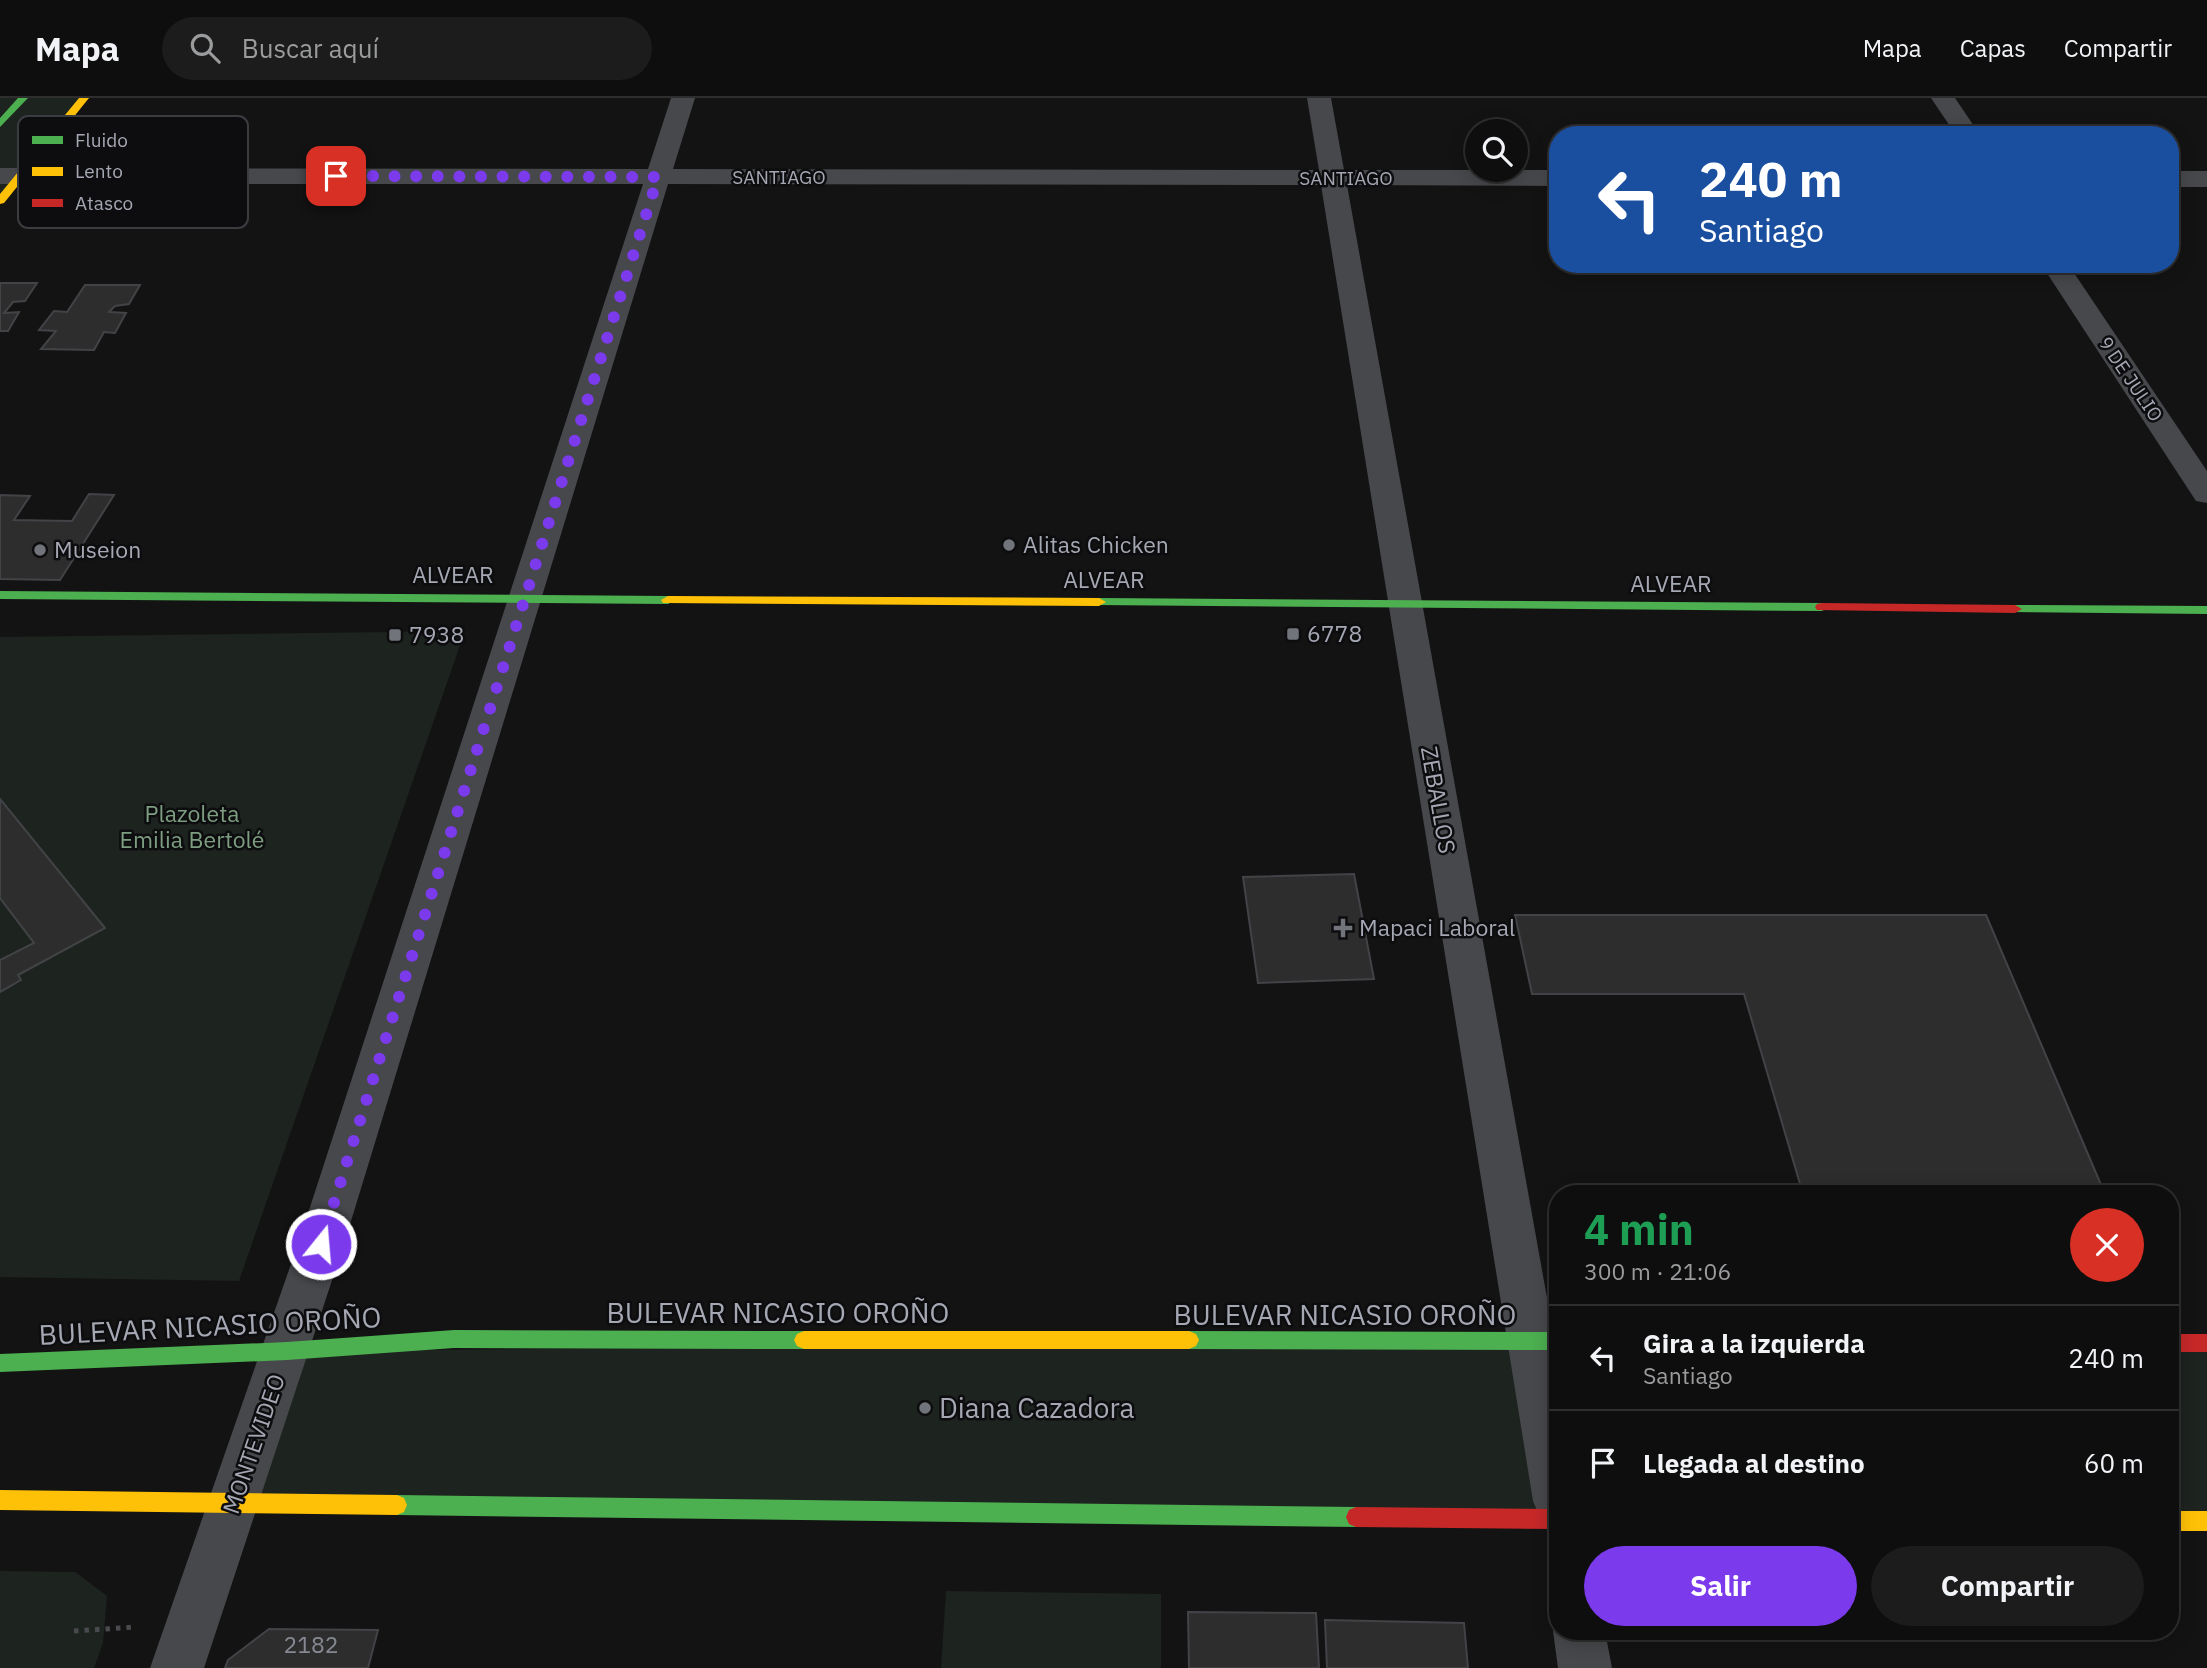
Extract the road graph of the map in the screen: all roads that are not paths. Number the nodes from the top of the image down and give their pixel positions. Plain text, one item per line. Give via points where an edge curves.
1 (23, 98) edge
2 (84, 98) edge
3 (683, 98) edge
4 (1319, 98) edge
5 (1943, 98) edge
6 (67, 116) edge
7 (0, 124) edge
8 (1962, 126) edge
9 (10, 176) edge
10 (248, 176) edge
11 (658, 177) junction
12 (1332, 178) junction
13 (1549, 178) edge
14 (2179, 179) edge
15 (2207, 179) edge
16 (0, 201) edge
17 (2060, 273) edge
18 (2207, 494) edge
19 (0, 595) edge
20 (526, 599) junction
21 (1405, 605) junction
22 (2207, 610) edge
23 (1544, 1341) edge
24 (2179, 1343) edge
25 (2207, 1343) edge
26 (287, 1351) junction
27 (0, 1363) edge
28 (1549, 1398) edge
29 (0, 1500) edge
30 (232, 1504) junction
31 (1549, 1519) edge
32 (2179, 1521) edge
33 (2207, 1521) edge
34 (1581, 1640) edge
35 (177, 1668) edge
36 (1586, 1668) edge

1 - 7 main road
2 - 6 main road
3 - 11 street, MONTEVIDEO
4 - 12 street, ZEBALLOS
5 - 8 street
9 - 16 main road
10 - 11 street, SANTIAGO
11 - 12 street, SANTIAGO
11 - 20 street, MONTEVIDEO
12 - 13 street, SANTIAGO
12 - 21 street, ZEBALLOS
14 - 15 street
17 - 18 street, 9 DE JULIO
19 - 20 main road, ALVEAR
20 - 21 main road, ALVEAR
20 - 26 street, MONTEVIDEO
21 - 22 main road, ALVEAR
21 - 23 street, ZEBALLOS
23 - 26 main road, BULEVAR NICASIO OROÑO via 454,1339
23 - 28 street, ZEBALLOS
24 - 25 main road
26 - 27 main road, BULEVAR NICASIO OROÑO
26 - 30 street, MONTEVIDEO
29 - 30 main road
30 - 31 main road
30 - 35 street, MONTEVIDEO
32 - 33 main road
34 - 36 street

